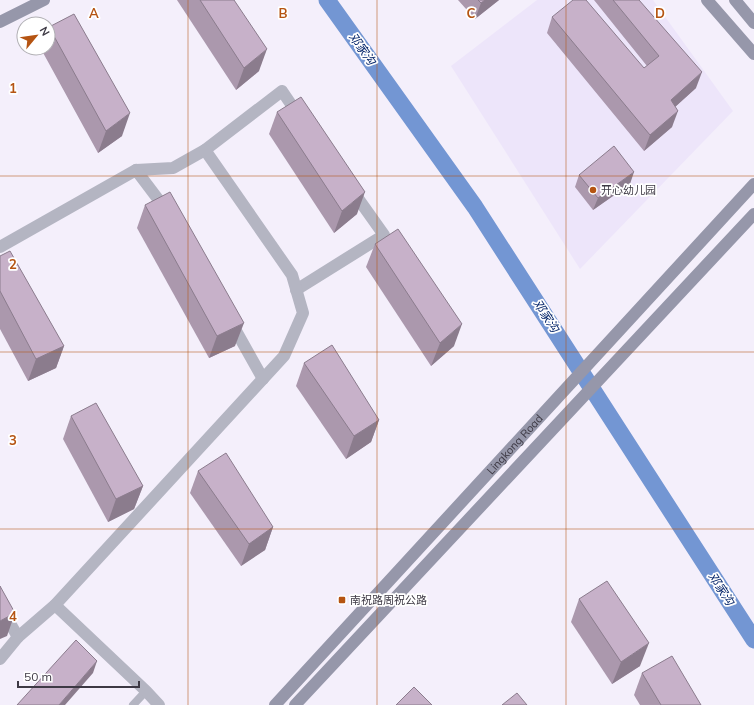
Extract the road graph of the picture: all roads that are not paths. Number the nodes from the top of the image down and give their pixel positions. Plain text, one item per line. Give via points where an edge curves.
1 (44, 0) edge
2 (707, 0) edge
3 (735, 0) edge
4 (0, 22) edge
5 (754, 23) edge
6 (754, 54) edge
7 (305, 124) edge
8 (205, 150) junction
9 (136, 170) junction
10 (347, 183) edge
11 (754, 184) edge
12 (754, 214) edge
13 (173, 222) edge
14 (0, 247) edge
15 (296, 290) junction
16 (224, 310) edge
17 (263, 379) junction
18 (55, 605) junction
19 (0, 606) edge
20 (18, 637) junction
21 (0, 659) edge
22 (146, 692) junction
23 (134, 705) edge
24 (158, 705) edge
25 (275, 705) edge
26 (295, 705) edge

1 - 4 street
2 - 6 street
3 - 5 street
7 - 8 street via 282,92
8 - 9 street via 173,168
8 - 15 street via 292,275
9 - 13 street
9 - 14 street
10 - 15 street via 384,235
11 - 25 street, Lingkong Road
12 - 26 street, Lingkong Road
15 - 17 street via 303,313 284,356
16 - 17 street
17 - 18 street
18 - 20 street
18 - 22 street
19 - 20 street
20 - 21 street
22 - 23 lane
22 - 24 street

